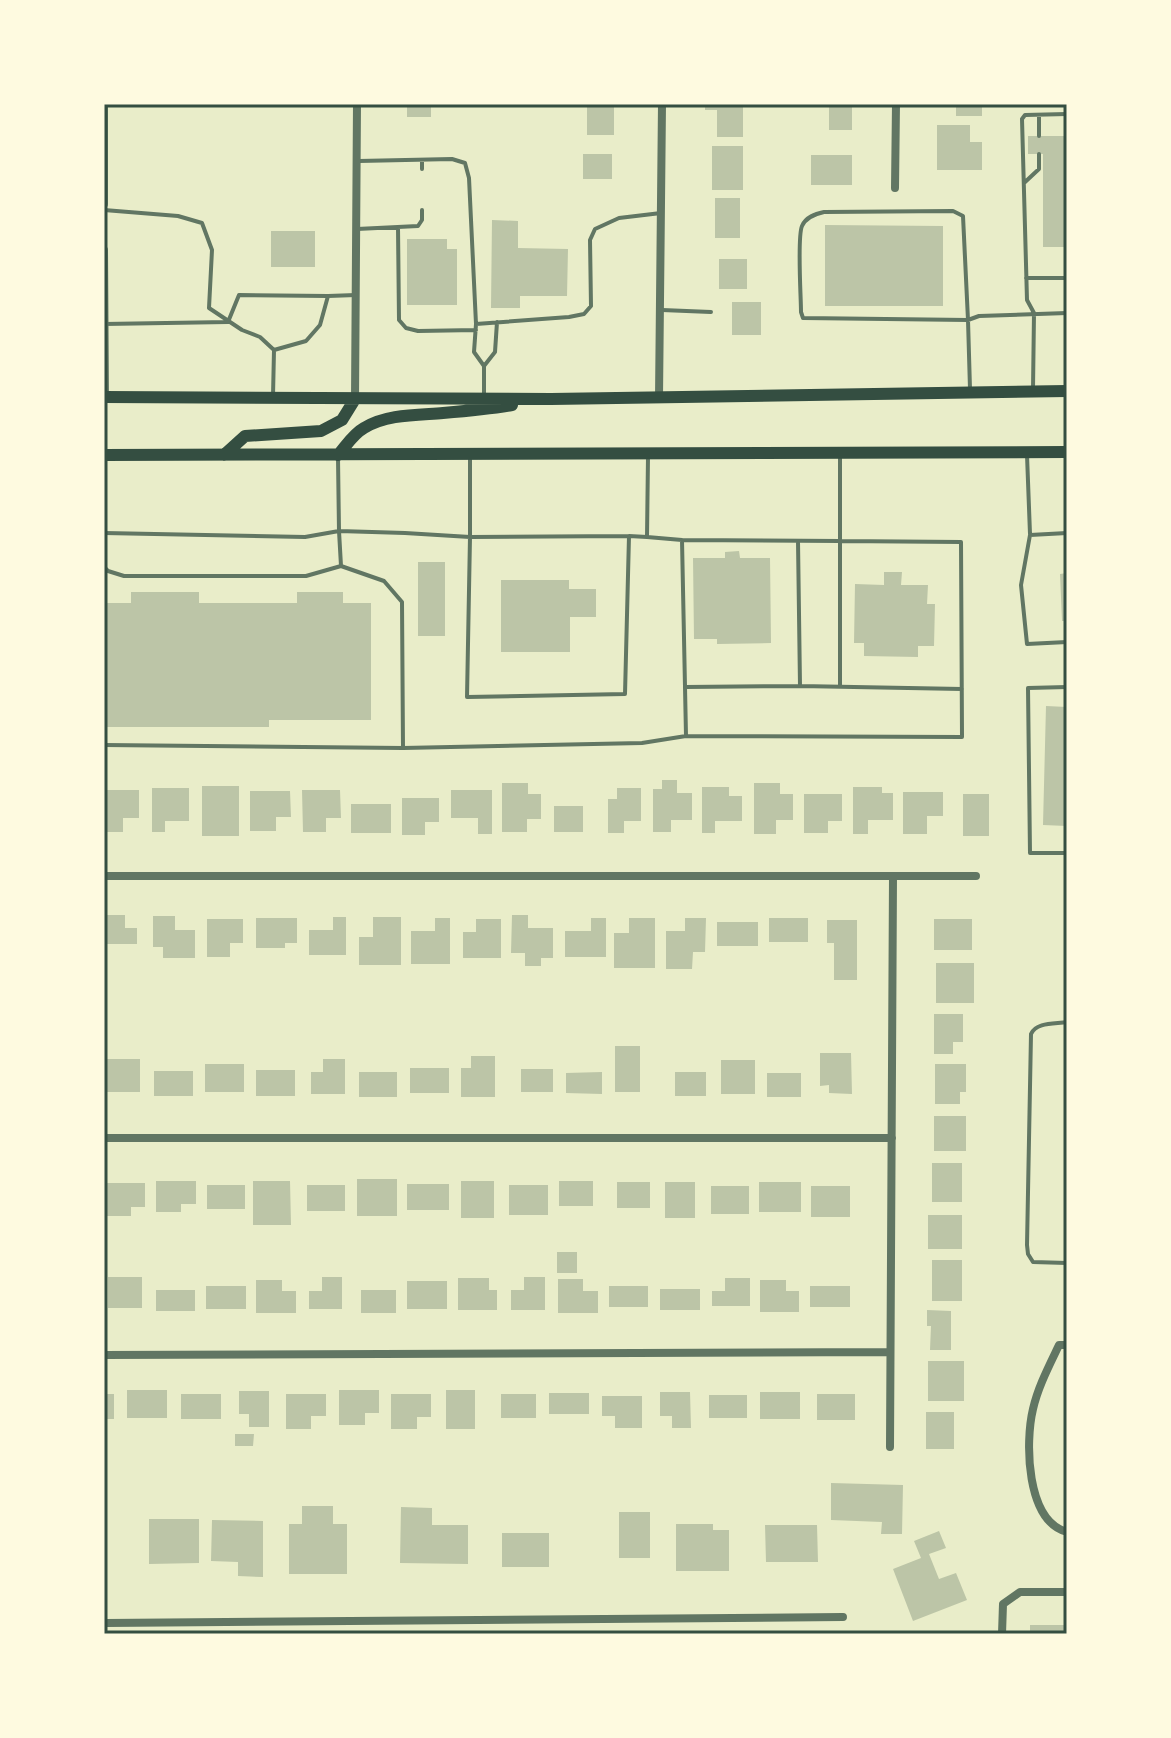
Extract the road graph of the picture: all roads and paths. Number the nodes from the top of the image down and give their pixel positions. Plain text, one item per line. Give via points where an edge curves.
1 (104, 104) edge
2 (357, 104) edge
3 (662, 104) edge
4 (896, 104) edge
5 (1067, 114) edge
6 (1039, 115) junction
7 (1039, 136) dead end
8 (1039, 154) dead end
9 (422, 160) junction
10 (356, 161) junction
11 (422, 169) dead end
12 (1024, 183) junction
13 (895, 188) dead end
14 (104, 195) edge
15 (104, 207) edge
16 (422, 210) dead end
17 (661, 213) junction
18 (398, 227) junction
19 (356, 229) junction
20 (104, 250) edge
21 (1026, 278) junction
22 (1067, 278) edge
23 (356, 295) junction
24 (328, 296) junction
25 (660, 310) junction
26 (711, 312) dead end
27 (1034, 313) junction
28 (1067, 313) edge
29 (968, 320) junction
30 (228, 322) junction
31 (497, 322) junction
32 (104, 324) edge
33 (476, 327) junction
34 (274, 350) junction
35 (484, 366) junction
36 (1033, 391) junction
37 (1067, 391) edge
38 (970, 392) junction
39 (104, 397) edge
40 (273, 398) junction
41 (659, 398) junction
42 (355, 399) junction
43 (484, 399) junction
44 (551, 399) junction
45 (1027, 452) junction
46 (1067, 452) edge
47 (840, 453) junction
48 (648, 454) junction
49 (104, 455) edge
50 (224, 455) junction
51 (338, 455) junction
52 (470, 455) junction
53 (339, 531) junction
54 (104, 533) edge
55 (1067, 533) edge
56 (1030, 535) junction
57 (629, 536) junction
58 (470, 537) junction
59 (647, 537) junction
60 (682, 540) junction
61 (798, 541) junction
62 (840, 541) junction
63 (341, 566) junction
64 (104, 567) edge
65 (1067, 642) edge
66 (800, 686) junction
67 (685, 687) junction
68 (840, 687) junction
69 (1067, 687) edge
70 (962, 689) junction
71 (686, 736) junction
72 (104, 745) edge
73 (403, 748) junction
74 (1067, 853) edge
75 (104, 876) edge
76 (893, 876) junction
77 (976, 876) dead end
78 (1067, 1022) edge
79 (104, 1138) edge
80 (892, 1138) junction
81 (1067, 1263) edge
82 (1067, 1345) edge
83 (890, 1352) junction
84 (104, 1355) edge
85 (890, 1447) dead end
86 (1067, 1532) edge
87 (1067, 1592) edge
88 (843, 1617) dead end
89 (435, 1621) junction
90 (106, 1623) edge
91 (435, 1634) edge
92 (1002, 1634) edge

1 - 14 street
2 - 10 street
3 - 17 street
4 - 13 street
5 - 6 lane
6 - 7 lane
6 - 12 lane via 1022,119
8 - 12 lane via 1039,169
9 - 10 lane
9 - 11 lane
9 - 33 lane via 465,163
10 - 19 street
12 - 21 lane
14 - 15 street
15 - 30 lane via 202,223 212,250 209,308
16 - 18 lane via 418,226
17 - 25 street
17 - 31 lane via 619,218 595,229 590,240 591,306 584,314
18 - 19 lane
18 - 33 lane via 399,320 418,331
19 - 23 street
20 - 32 street
21 - 22 lane
21 - 27 lane
23 - 24 lane
23 - 42 street
24 - 30 lane via 239,295
24 - 34 lane via 320,325 306,341
25 - 26 lane
25 - 41 street
27 - 28 lane
27 - 29 lane
27 - 36 lane
29 - 29 lane via 803,318 802,226 824,212 943,210 963,216
29 - 38 lane
30 - 32 lane
30 - 34 lane
31 - 33 lane
31 - 35 lane via 495,352
32 - 39 street
33 - 35 lane via 474,352
34 - 40 lane
35 - 43 lane
36 - 37 main road
36 - 38 main road
38 - 41 main road
39 - 40 main road
40 - 42 main road
41 - 44 main road
42 - 43 main road
42 - 50 main road via 342,420 321,431 245,436
43 - 44 main road
44 - 51 main road via 379,421 364,427
45 - 46 main road
45 - 47 main road
45 - 56 lane
47 - 48 main road
47 - 62 lane
48 - 52 main road
48 - 59 lane
49 - 50 main road
50 - 51 main road
51 - 52 main road
51 - 53 lane
52 - 58 lane
53 - 54 lane via 305,537
53 - 58 lane
53 - 63 lane
55 - 56 lane
56 - 65 lane via 1021,585 1027,644
57 - 58 lane
57 - 58 lane via 625,694 467,697
57 - 59 lane
59 - 60 lane
60 - 61 lane
60 - 67 lane
61 - 62 lane
61 - 66 lane
62 - 68 lane
62 - 70 lane via 961,542
63 - 64 lane via 306,576 124,576
63 - 73 lane via 384,581 402,602
66 - 67 lane
66 - 68 lane
67 - 71 lane
68 - 70 lane
69 - 74 lane via 1028,688 1030,853
70 - 71 lane via 962,737
71 - 73 lane via 642,743
72 - 73 lane
75 - 76 street
76 - 77 street
76 - 80 street
78 - 81 lane via 1039,1025 1031,1034 1027,1245 1033,1262
79 - 80 street
80 - 83 street
82 - 86 street via 1059,1345 1041,1385 1028,1455 1039,1507
83 - 84 street
83 - 85 street
87 - 92 street via 1020,1592 1003,1604
88 - 89 street
89 - 90 street
89 - 91 street

